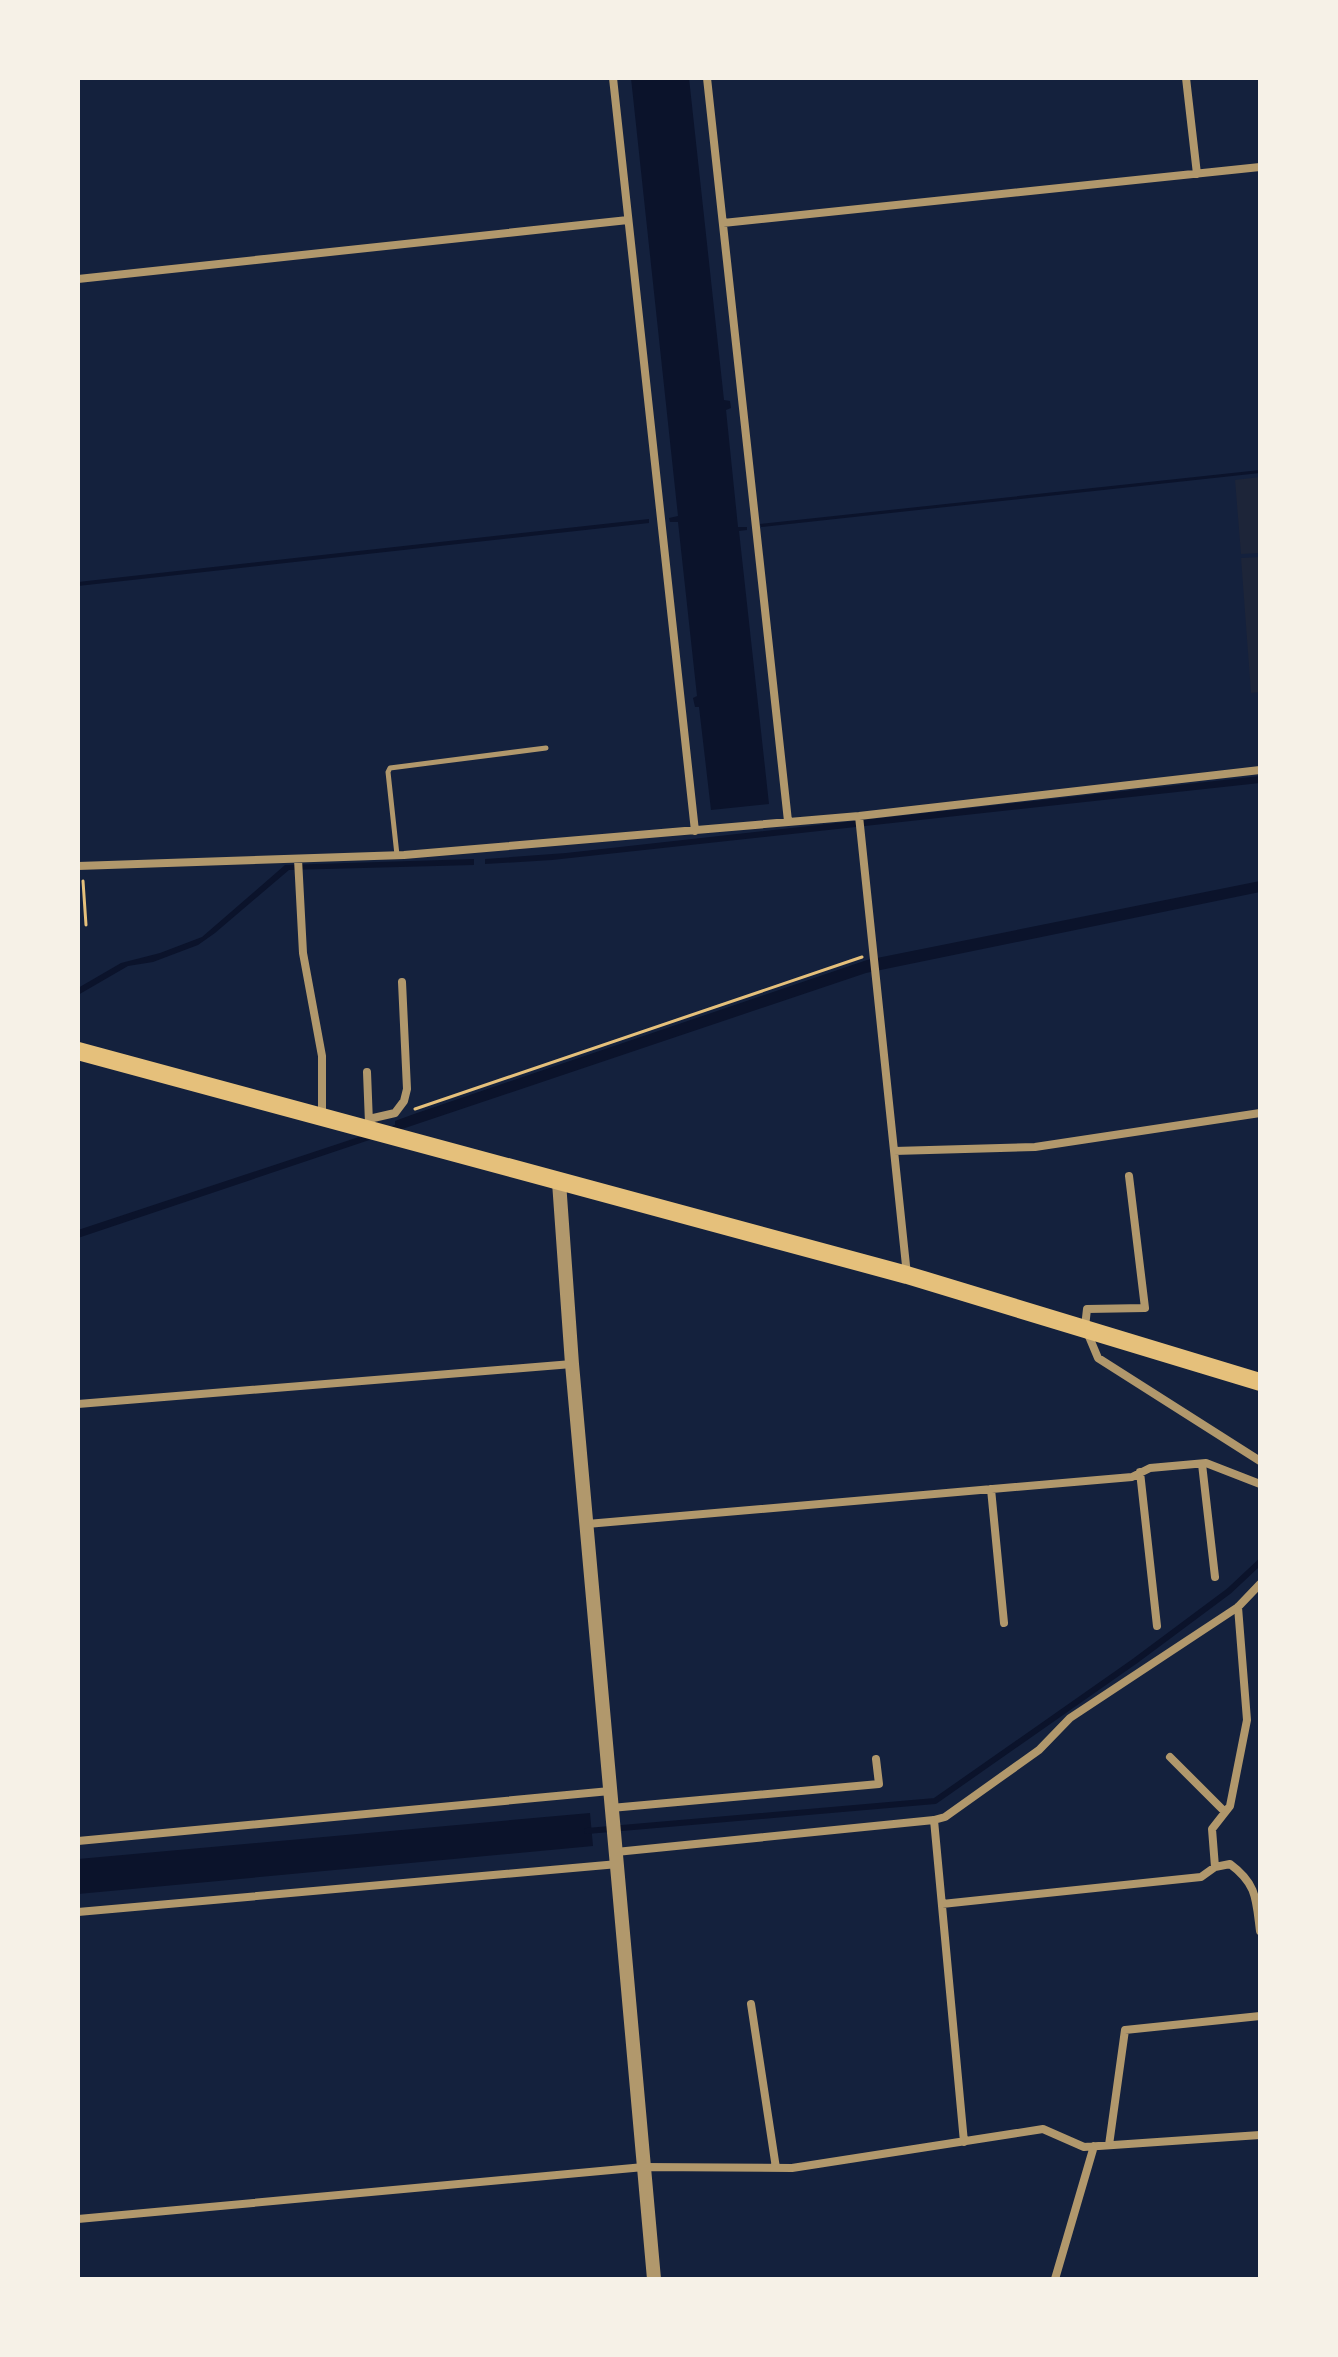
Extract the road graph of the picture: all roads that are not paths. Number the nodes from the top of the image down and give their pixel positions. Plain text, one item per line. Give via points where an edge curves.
1 (613, 78) edge
2 (707, 78) edge
3 (1186, 78) edge
4 (1260, 167) edge
5 (1197, 174) junction
6 (628, 220) junction
7 (723, 223) junction
8 (78, 279) edge
9 (546, 748) dead end
10 (1260, 770) edge
11 (859, 816) junction
12 (788, 821) junction
13 (695, 831) junction
14 (397, 855) junction
15 (298, 859) junction
16 (80, 866) edge
17 (402, 982) dead end
18 (78, 1051) edge
19 (367, 1072) dead end
20 (1260, 1113) edge
21 (322, 1117) junction
22 (369, 1125) junction
23 (894, 1151) junction
24 (1129, 1176) dead end
25 (559, 1182) junction
26 (907, 1275) junction
27 (1085, 1327) junction
28 (572, 1364) junction
29 (1260, 1382) edge
30 (78, 1404) edge
31 (1260, 1461) edge
32 (1202, 1464) junction
33 (1140, 1472) junction
34 (1260, 1484) edge
35 (991, 1489) junction
36 (587, 1524) junction
37 (1215, 1577) dead end
38 (1260, 1584) edge
39 (1238, 1607) junction
40 (1004, 1623) dead end
41 (1157, 1626) dead end
42 (1170, 1757) dead end
43 (876, 1759) dead end
44 (610, 1791) junction
45 (611, 1808) junction
46 (1225, 1812) junction
47 (934, 1820) junction
48 (78, 1841) edge
49 (617, 1858) junction
50 (1215, 1867) junction
51 (942, 1904) junction
52 (78, 1912) edge
53 (1260, 1931) edge
54 (751, 2004) dead end
55 (1260, 2016) edge
56 (1260, 2135) edge
57 (964, 2142) junction
58 (1109, 2145) junction
59 (1094, 2146) junction
60 (644, 2167) junction
61 (776, 2168) junction
62 (78, 2219) edge
63 (654, 2279) edge
64 (1055, 2279) edge

1 - 6 street
2 - 7 street
3 - 5 street
4 - 5 street
5 - 7 street
6 - 8 street
6 - 13 street
7 - 12 street
9 - 14 lane via 390,768
10 - 11 street
11 - 12 street
11 - 23 street
12 - 13 street
13 - 14 street
14 - 15 street
15 - 16 street
15 - 21 street via 303,953 322,1056
17 - 22 street via 407,1089 395,1113
18 - 21 highway
19 - 22 street
20 - 23 street via 1035,1147
21 - 22 highway
22 - 25 highway
23 - 26 street
24 - 27 street via 1145,1308 1087,1309
25 - 26 highway
25 - 28 street
26 - 27 highway
27 - 29 highway
27 - 31 street via 1098,1358
28 - 30 street
28 - 36 street
32 - 33 street
32 - 34 street
32 - 37 street
33 - 35 street via 1132,1477
33 - 41 street
35 - 36 street
35 - 40 street
36 - 44 street
38 - 39 street
39 - 46 street via 1247,1720
39 - 47 street via 1070,1718 1039,1750
42 - 46 street
43 - 45 street via 879,1784
44 - 45 street
44 - 48 street
45 - 49 street
46 - 50 street via 1212,1829
47 - 49 street
47 - 51 street
49 - 52 street
49 - 60 street
50 - 51 street via 1201,1877
50 - 53 street via 1230,1864 1244,1874 1255,1891
51 - 57 street
54 - 61 street
55 - 58 street via 1125,2030
56 - 58 street
57 - 59 street via 1043,2129 1084,2147
57 - 61 street
58 - 59 street
59 - 64 street
60 - 61 street
60 - 62 street
60 - 63 street

